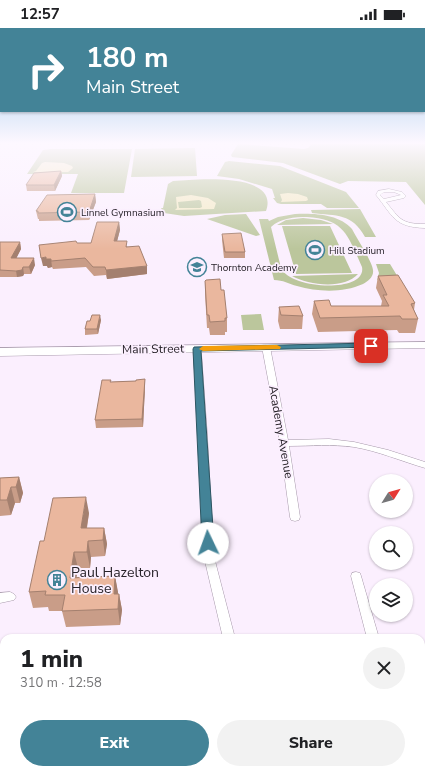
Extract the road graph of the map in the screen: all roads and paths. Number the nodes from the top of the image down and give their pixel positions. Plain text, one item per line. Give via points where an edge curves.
1 (384, 202) junction
2 (425, 226) edge
3 (425, 345) edge
4 (266, 348) junction
5 (197, 349) junction
6 (0, 352) edge
7 (284, 443) junction
8 (425, 465) edge
9 (295, 517) dead end
10 (356, 576) dead end
11 (228, 634) edge
12 (373, 634) edge

1 - 1 street via 399,198 404,195 396,191 382,191 378,195
1 - 2 street via 401,222 412,226
3 - 4 main road, Main Street
4 - 5 main road, Main Street
4 - 7 street, Academy Avenue
5 - 6 main road, Main Street
5 - 11 street via 208,543
7 - 8 street via 319,442 353,445
7 - 9 street, Academy Avenue
10 - 12 street

